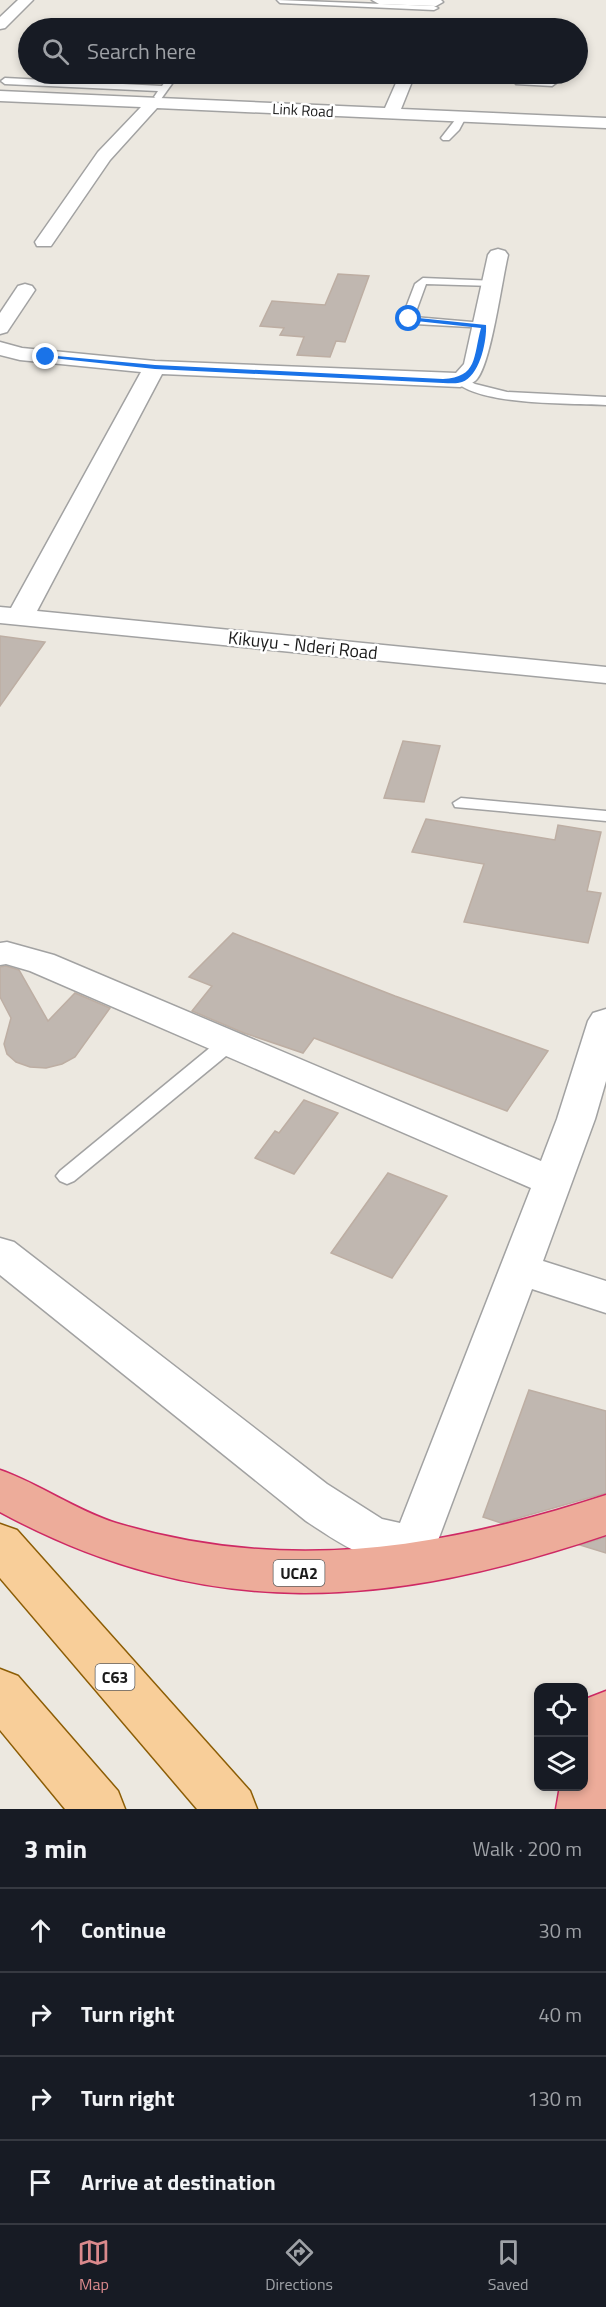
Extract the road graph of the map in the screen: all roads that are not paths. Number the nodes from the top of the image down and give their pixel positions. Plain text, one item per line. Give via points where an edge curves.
1 (26, 0) edge
2 (379, 0) edge
3 (280, 1) edge
4 (434, 7) edge
5 (0, 25) edge
6 (168, 84) edge
7 (403, 84) edge
8 (2, 88) edge
9 (159, 96) junction
10 (391, 114) junction
11 (462, 117) junction
12 (606, 123) edge
13 (446, 138) dead end
14 (44, 243) dead end
15 (498, 255) dead end
16 (493, 283) junction
17 (24, 290) dead end
18 (484, 326) junction
19 (0, 328) edge
20 (0, 348) edge
21 (155, 367) junction
22 (460, 380) junction
23 (606, 401) edge
24 (10, 616) edge
25 (606, 675) edge
26 (461, 803) dead end
27 (606, 816) edge
28 (0, 954) edge
29 (606, 1021) edge
30 (230, 1042) junction
31 (67, 1176) dead end
32 (552, 1181) junction
33 (0, 1253) edge
34 (519, 1269) junction
35 (606, 1297) edge
36 (0, 1489) edge
37 (606, 1515) edge
38 (0, 1544) edge
39 (0, 1692) edge
40 (606, 1715) edge
41 (99, 1809) edge
42 (231, 1809) edge
43 (582, 1809) edge

1 - 5 street
2 - 4 street
3 - 4 lane
6 - 9 lane
7 - 10 street
8 - 9 street, Link Road
9 - 10 street, Link Road
9 - 14 street via 104,156
10 - 11 street, Link Road
11 - 12 street, Link Road
11 - 13 lane
15 - 16 street
16 - 18 street
16 - 18 lane via 423,282 408,318
17 - 19 street
18 - 22 street via 475,364 468,376
20 - 21 street via 20,354
21 - 22 street
21 - 24 street
22 - 23 lane via 468,388 505,395
24 - 25 street, Kikuyu - Nderi Road
26 - 27 lane
28 - 30 street via 42,963
29 - 32 street
30 - 31 lane
30 - 32 street
32 - 34 street
33 - 34 street via 301,1491 345,1522 386,1541 404,1543 418,1537
34 - 35 street
36 - 37 highway, UCA2 via 115,1543 192,1563 263,1573 342,1574 449,1558 535,1540
38 - 42 main road, C63
39 - 41 main road
40 - 43 highway via 589,1764

